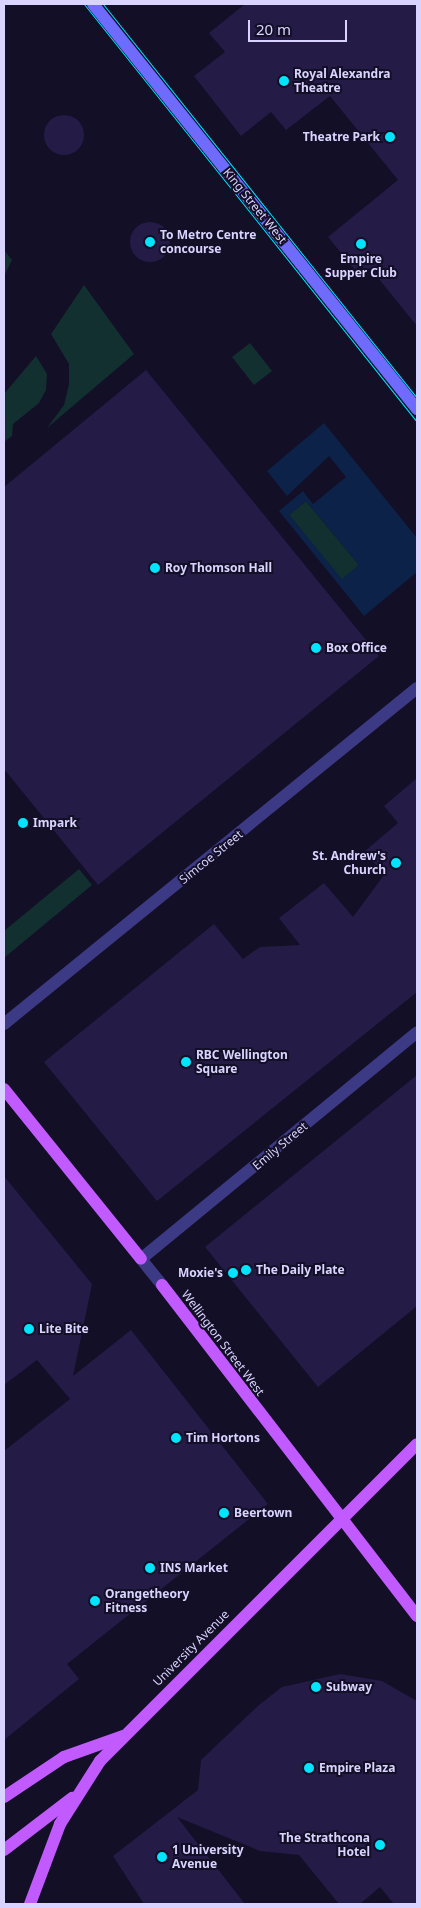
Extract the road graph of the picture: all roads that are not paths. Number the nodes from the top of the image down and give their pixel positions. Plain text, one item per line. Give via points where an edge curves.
1 (93, 4) edge
2 (417, 409) edge
3 (417, 688) edge
4 (4, 1024) edge
5 (417, 1032) edge
6 (4, 1089) edge
7 (141, 1259) junction
8 (162, 1285) joint
9 (417, 1444) edge
10 (340, 1518) junction
11 (417, 1616) edge
12 (122, 1736) junction
13 (4, 1797) edge
14 (74, 1797) junction
15 (4, 1850) edge
16 (30, 1904) edge

1 - 2 main road, King Street West
3 - 4 street, Simcoe Street
5 - 7 street, Emily Street
6 - 7 main road, Wellington Street West
7 - 8 street, Wellington Street West
8 - 10 main road, Wellington Street West
9 - 10 main road, University Avenue
10 - 11 main road, Wellington Street West
10 - 12 main road, University Avenue
12 - 13 main road via 64,1757
12 - 14 main road, University Avenue
14 - 15 main road
14 - 16 main road, University Avenue via 45,1859

